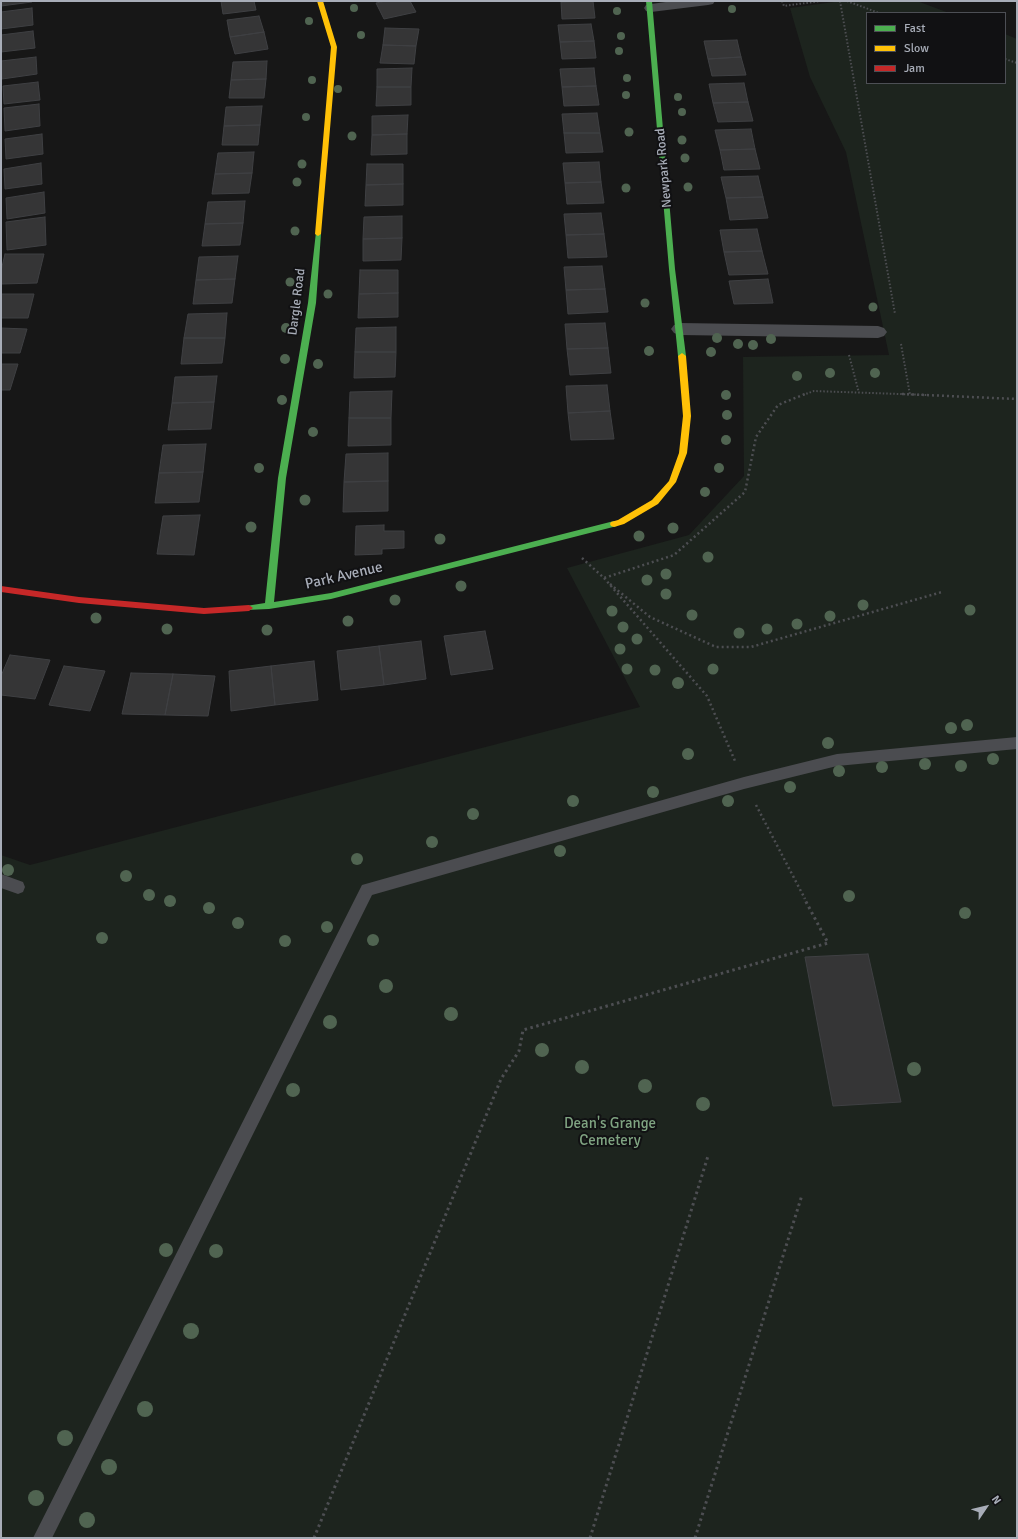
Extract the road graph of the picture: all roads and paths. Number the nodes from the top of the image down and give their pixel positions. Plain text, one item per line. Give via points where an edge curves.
1 (320, 1) edge
2 (708, 1) edge
3 (782, 1) edge
4 (820, 1) edge
5 (840, 1) edge
6 (847, 1) edge
7 (650, 4) edge
8 (876, 12) edge
9 (1006, 59) edge
10 (1017, 64) edge
11 (896, 316) dead end
12 (680, 328) junction
13 (843, 332) junction
14 (878, 332) dead end
15 (900, 339) dead end
16 (859, 392) junction
17 (910, 395) junction
18 (1017, 399) edge
19 (672, 482) joint
20 (560, 538) junction
21 (604, 578) junction
22 (1, 589) edge
23 (942, 592) dead end
24 (269, 606) junction
25 (1017, 743) edge
26 (744, 783) junction
27 (1, 881) edge
28 (18, 887) dead end
29 (708, 1156) dead end
30 (802, 1195) dead end
31 (42, 1538) edge
32 (314, 1538) edge
33 (590, 1538) edge
34 (695, 1538) edge

1 - 24 street, Dargle Road via 334,47 333,62 312,303 282,478
2 - 7 street, Newpark Road
3 - 4 path via 784,6
5 - 11 path
6 - 8 path
7 - 12 street, Newpark Road via 672,269
9 - 10 path
12 - 13 street
12 - 19 street, Newpark Road via 686,416 682,453
13 - 14 street
13 - 16 path
15 - 17 path
16 - 17 path
16 - 21 path via 814,391 778,405 756,437 745,492 674,555
17 - 18 path
19 - 20 street, Park Avenue via 655,502 621,522
20 - 21 path
20 - 24 street, Park Avenue via 331,596
21 - 23 path via 650,617 716,647 751,647
21 - 26 path via 707,696
22 - 24 street, Park Avenue via 79,600 204,611
25 - 26 lane via 837,760
26 - 31 lane via 367,890
26 - 32 path via 828,943 523,1030 518,1051 501,1079
27 - 28 lane
29 - 33 path
30 - 34 path

